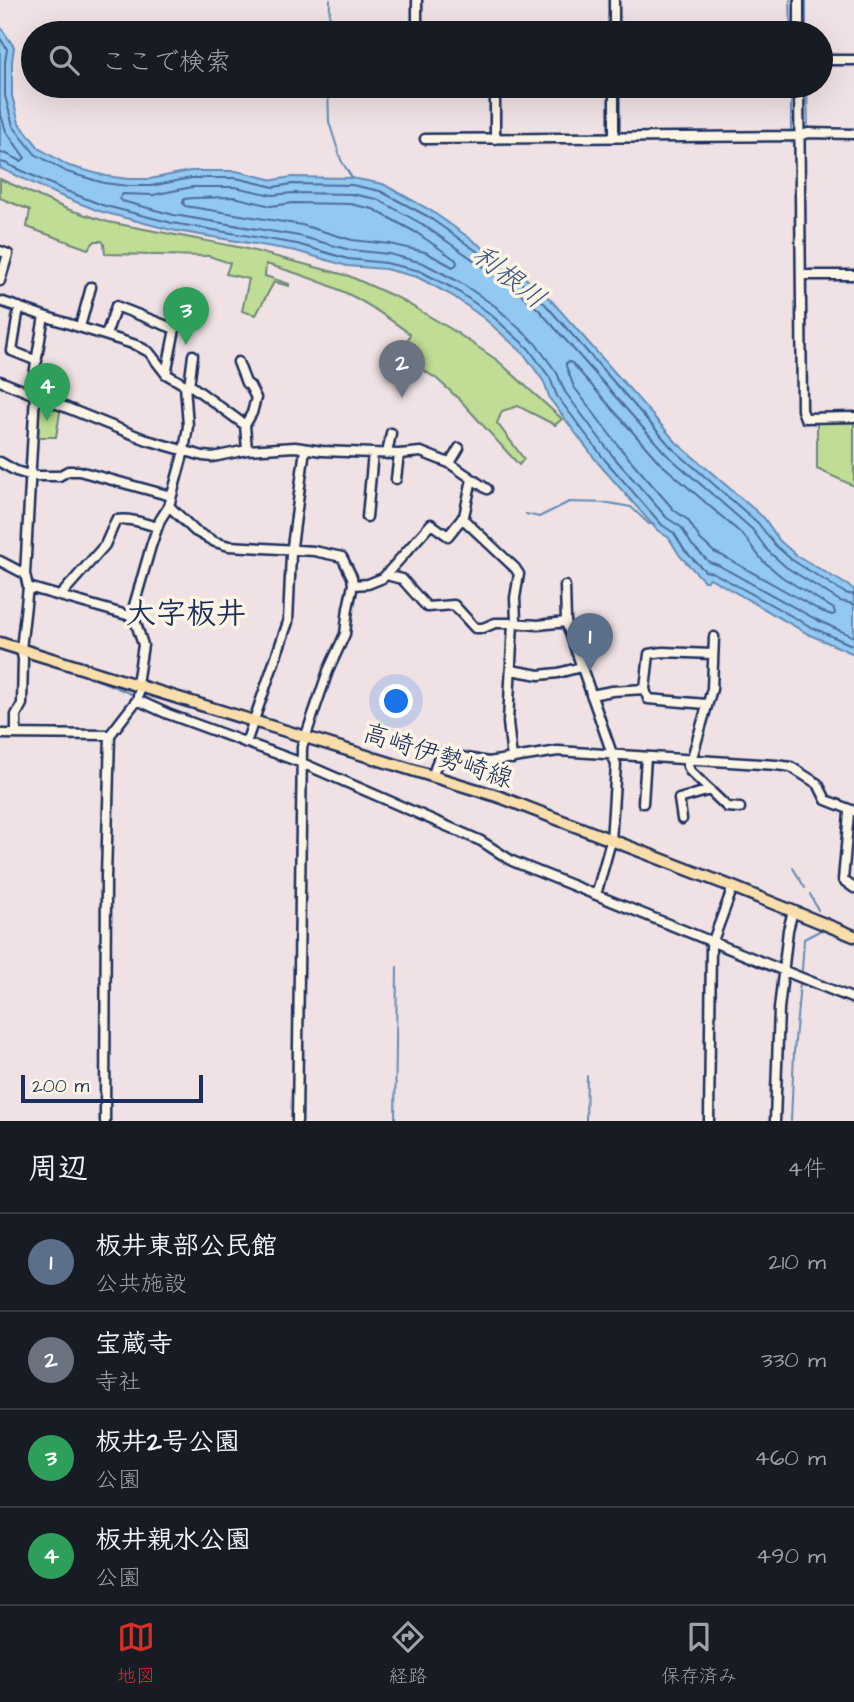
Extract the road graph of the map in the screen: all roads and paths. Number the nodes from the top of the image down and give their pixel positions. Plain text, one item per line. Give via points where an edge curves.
1 (417, 0) edge
2 (614, 0) edge
3 (799, 0) edge
4 (417, 21) edge
5 (614, 21) edge
6 (799, 21) edge
7 (833, 60) edge
8 (854, 60) edge
9 (495, 98) edge
10 (614, 98) edge
11 (799, 98) edge
12 (854, 134) edge
13 (799, 136) junction
14 (614, 138) junction
15 (425, 139) dead end
16 (495, 139) junction
17 (0, 251) edge
18 (801, 275) junction
19 (854, 275) edge
20 (0, 281) edge
21 (91, 287) dead end
22 (0, 301) edge
23 (19, 307) junction
24 (44, 316) junction
25 (80, 327) junction
26 (106, 335) junction
27 (193, 355) dead end
28 (37, 360) junction
29 (237, 362) dead end
30 (166, 374) junction
31 (0, 381) edge
32 (187, 386) junction
33 (33, 393) junction
34 (854, 417) edge
35 (245, 425) junction
36 (391, 433) dead end
37 (459, 448) dead end
38 (305, 449) junction
39 (247, 450) junction
40 (184, 451) junction
41 (373, 453) junction
42 (387, 454) junction
43 (399, 454) junction
44 (0, 463) edge
45 (450, 463) junction
46 (32, 476) junction
47 (396, 479) dead end
48 (472, 479) junction
49 (487, 489) dead end
50 (171, 496) junction
51 (169, 506) junction
52 (367, 517) dead end
53 (462, 518) junction
54 (157, 527) junction
55 (292, 549) junction
56 (0, 561) edge
57 (388, 573) junction
58 (25, 574) junction
59 (353, 585) junction
60 (565, 586) dead end
61 (28, 587) junction
62 (60, 596) junction
63 (134, 617) junction
64 (566, 622) junction
65 (513, 623) junction
66 (714, 637) dead end
67 (0, 643) edge
68 (21, 649) junction
69 (712, 654) junction
70 (581, 667) junction
71 (511, 670) junction
72 (139, 684) junction
73 (645, 689) junction
74 (591, 695) junction
75 (137, 699) junction
76 (706, 704) junction
77 (254, 720) junction
78 (0, 734) edge
79 (16, 734) junction
80 (110, 735) junction
81 (306, 736) junction
82 (246, 743) junction
83 (613, 755) junction
84 (646, 757) junction
85 (512, 759) junction
86 (689, 761) junction
87 (302, 763) junction
88 (433, 775) junction
89 (710, 790) junction
90 (643, 803) dead end
91 (740, 808) dead end
92 (851, 810) edge
93 (682, 819) dead end
94 (611, 838) junction
95 (733, 887) junction
96 (854, 888) edge
97 (596, 895) junction
98 (793, 911) junction
99 (854, 936) edge
100 (712, 942) junction
101 (784, 970) junction
102 (854, 999) edge
103 (105, 1121) edge
104 (297, 1121) edge
105 (709, 1121) edge
106 (775, 1121) edge

1 - 4 street
2 - 5 street
3 - 6 street
7 - 8 street
9 - 16 street
10 - 14 street
11 - 13 street
12 - 13 street
13 - 14 street
13 - 18 street
14 - 16 street
15 - 16 street
17 - 20 street via 8,254
18 - 19 street
18 - 34 street via 804,416
21 - 25 street
22 - 23 street
23 - 24 street
23 - 28 street via 12,351
24 - 25 street
24 - 28 street
25 - 26 street
26 - 30 street via 149,352
26 - 30 street via 116,306 174,329
27 - 32 street
28 - 33 street
29 - 35 street via 256,398
30 - 32 street
31 - 33 street
32 - 35 street
32 - 40 street
33 - 40 street
33 - 46 street
35 - 39 street
36 - 42 street
37 - 45 street
38 - 39 street
38 - 41 street
38 - 55 street
39 - 40 street via 213,457
40 - 50 street
41 - 42 street
41 - 52 street
42 - 43 street
43 - 45 street via 422,452
43 - 47 street
44 - 46 street
45 - 48 street
46 - 50 street via 79,471
46 - 58 street
48 - 49 street
48 - 53 street
50 - 51 street
51 - 54 street
51 - 55 street via 195,531 215,542
53 - 57 street via 448,536 431,524
53 - 65 street via 517,570
54 - 62 street via 116,520 105,545
54 - 63 street via 134,601
55 - 59 street via 342,556
55 - 77 street via 288,622
56 - 58 street
57 - 59 street via 368,584
57 - 65 street via 402,579 427,607 454,605 475,628
58 - 61 street
59 - 81 street via 345,634
60 - 64 street
61 - 62 street
61 - 68 street
62 - 63 street
63 - 72 street via 143,645
64 - 65 street
64 - 70 street
65 - 71 street
66 - 69 street
67 - 68 main road, 高崎伊勢崎線
68 - 72 main road, 高崎伊勢崎線
68 - 79 street via 22,704 16,715
69 - 73 street via 649,654
69 - 76 street via 712,689
70 - 71 street via 539,674
70 - 74 street
71 - 85 street via 508,722
72 - 75 street
72 - 77 main road, 高崎伊勢崎線
73 - 74 street
73 - 76 street via 648,699
74 - 83 street
75 - 80 street
75 - 82 street
76 - 86 street
77 - 81 main road, 高崎伊勢崎線
77 - 82 street
78 - 79 street
79 - 80 street
80 - 103 street
81 - 87 street
81 - 88 main road, 高崎伊勢崎線
82 - 87 street
83 - 84 street
83 - 85 street via 558,751
83 - 94 street
84 - 86 street
84 - 90 street
85 - 88 street via 483,762 440,753
86 - 89 street via 690,771
86 - 92 street via 790,767 818,784 825,799
87 - 97 street
87 - 104 street
88 - 94 main road, 高崎伊勢崎線
89 - 91 street via 727,807
89 - 93 street via 679,799
92 - 96 street via 843,880
94 - 95 main road, 高崎伊勢崎線
94 - 97 street
95 - 98 main road, 高崎伊勢崎線
95 - 100 street
97 - 100 street
98 - 99 main road, 高崎伊勢崎線
98 - 101 street
100 - 101 street
100 - 105 street
101 - 102 street
101 - 106 street

